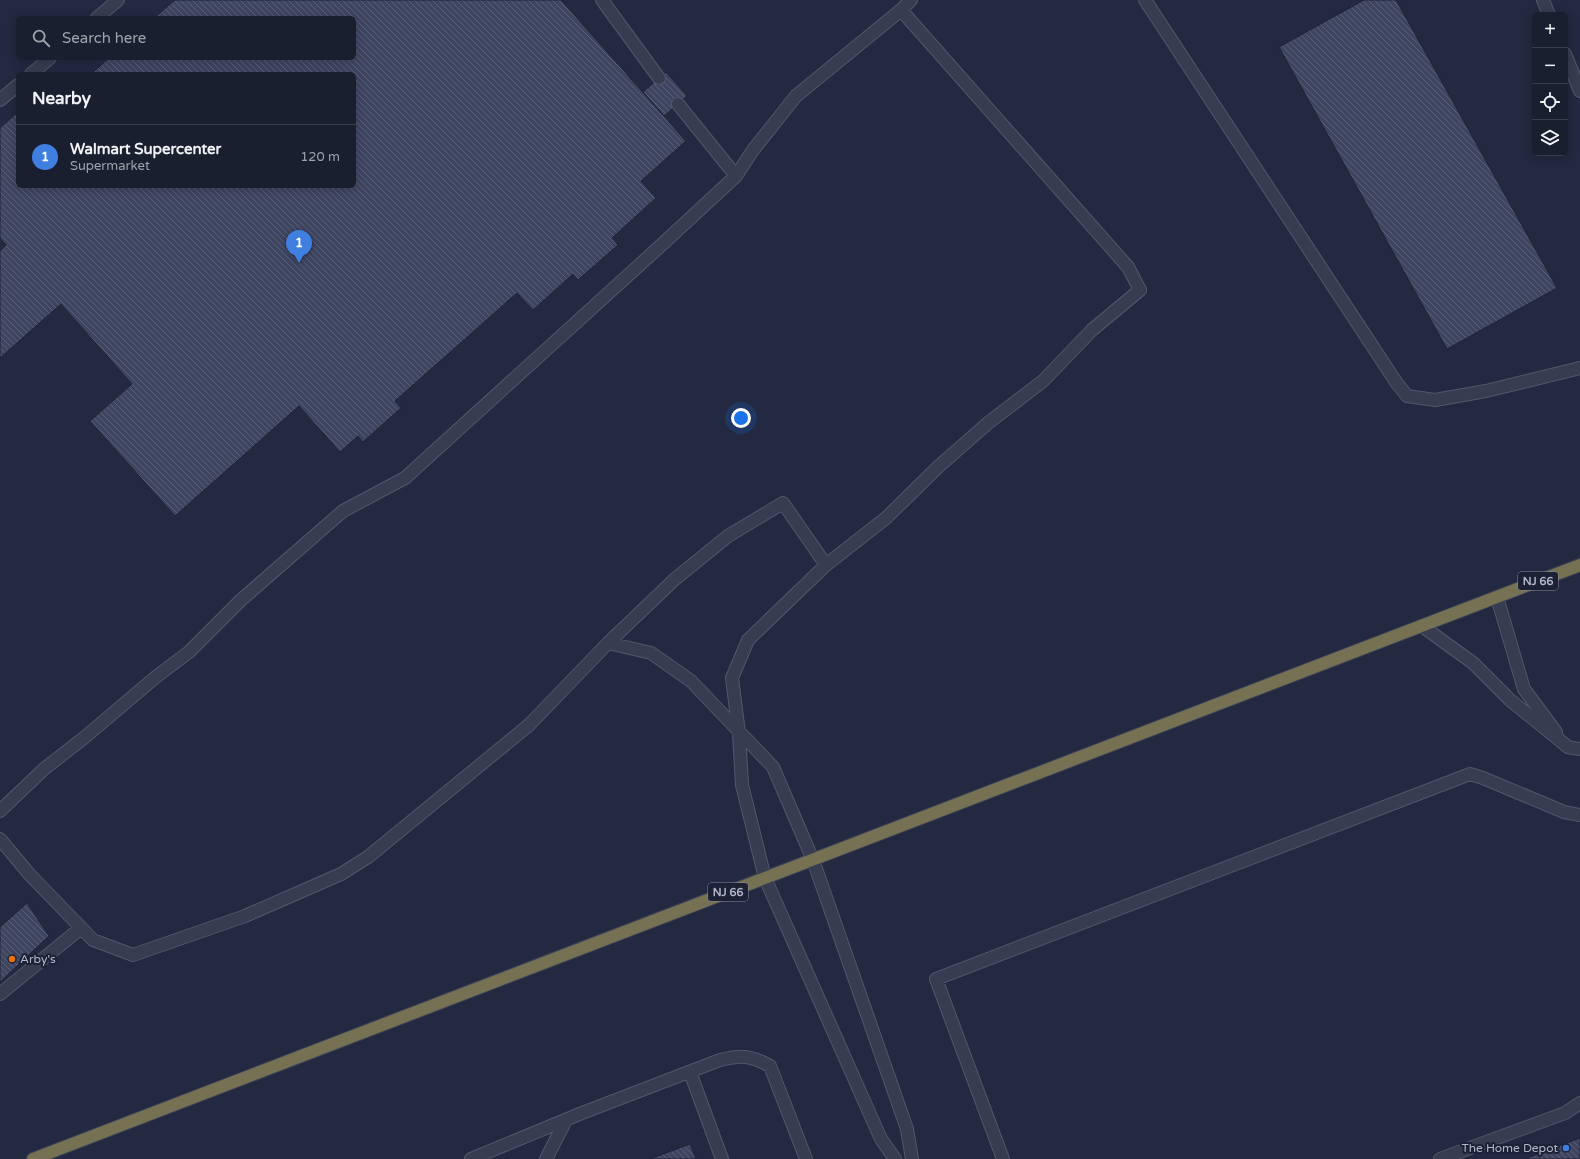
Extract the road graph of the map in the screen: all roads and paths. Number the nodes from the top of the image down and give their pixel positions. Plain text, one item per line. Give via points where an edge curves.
1 (118, 0) edge
2 (602, 0) edge
3 (911, 0) edge
4 (1145, 0) edge
5 (1543, 0) edge
6 (901, 10) junction
7 (1548, 12) edge
8 (99, 16) edge
9 (48, 60) edge
10 (1568, 61) edge
11 (33, 72) edge
12 (659, 78) dead end
13 (16, 87) edge
14 (1580, 91) edge
15 (0, 100) edge
16 (678, 104) dead end
17 (736, 176) junction
18 (1580, 368) edge
19 (826, 565) junction
20 (1580, 565) edge
21 (1497, 597) junction
22 (1422, 626) junction
23 (608, 643) junction
24 (739, 732) junction
25 (1568, 747) junction
26 (1580, 749) edge
27 (0, 811) edge
28 (1580, 815) edge
29 (2, 847) edge
30 (814, 860) junction
31 (765, 878) junction
32 (81, 928) junction
33 (0, 994) edge
34 (690, 1072) junction
35 (1580, 1103) edge
36 (566, 1120) junction
37 (476, 1158) edge
38 (33, 1159) edge
39 (546, 1159) edge
40 (722, 1159) edge
41 (806, 1159) edge
42 (895, 1159) edge
43 (912, 1159) edge
44 (1003, 1159) edge
45 (1440, 1159) edge

1 - 8 street
2 - 12 street
3 - 6 street
4 - 18 street via 1407,396 1435,400 1486,391
5 - 7 street
6 - 17 street via 796,96 752,150
6 - 19 street via 1128,267 1140,290 1092,330 1042,381 988,423 938,467 886,518
9 - 11 street
10 - 14 street
13 - 15 street
16 - 17 street
17 - 27 street via 405,478 343,511 241,600 189,652 44,769
19 - 23 street via 783,503 728,536 675,579
19 - 24 street via 748,640 732,678
20 - 21 highway, NJ 66
21 - 22 highway, NJ 66
21 - 25 street via 1524,689
22 - 25 street via 1473,663 1510,700
22 - 30 highway, NJ 66
23 - 24 street via 651,653 691,682
23 - 32 street via 529,724 368,857 341,874 245,916 133,955 93,940
24 - 30 street via 773,767
24 - 31 street via 742,785
25 - 26 street
28 - 44 street via 1564,812 1470,774 936,978
29 - 32 street
30 - 31 highway, NJ 66
30 - 43 street via 907,1129
31 - 38 highway, NJ 66
31 - 42 street via 881,1139
32 - 33 street
34 - 36 street
34 - 40 street
34 - 41 street via 734,1057 756,1058 770,1066
35 - 45 street via 1565,1113
36 - 37 street
36 - 39 street

